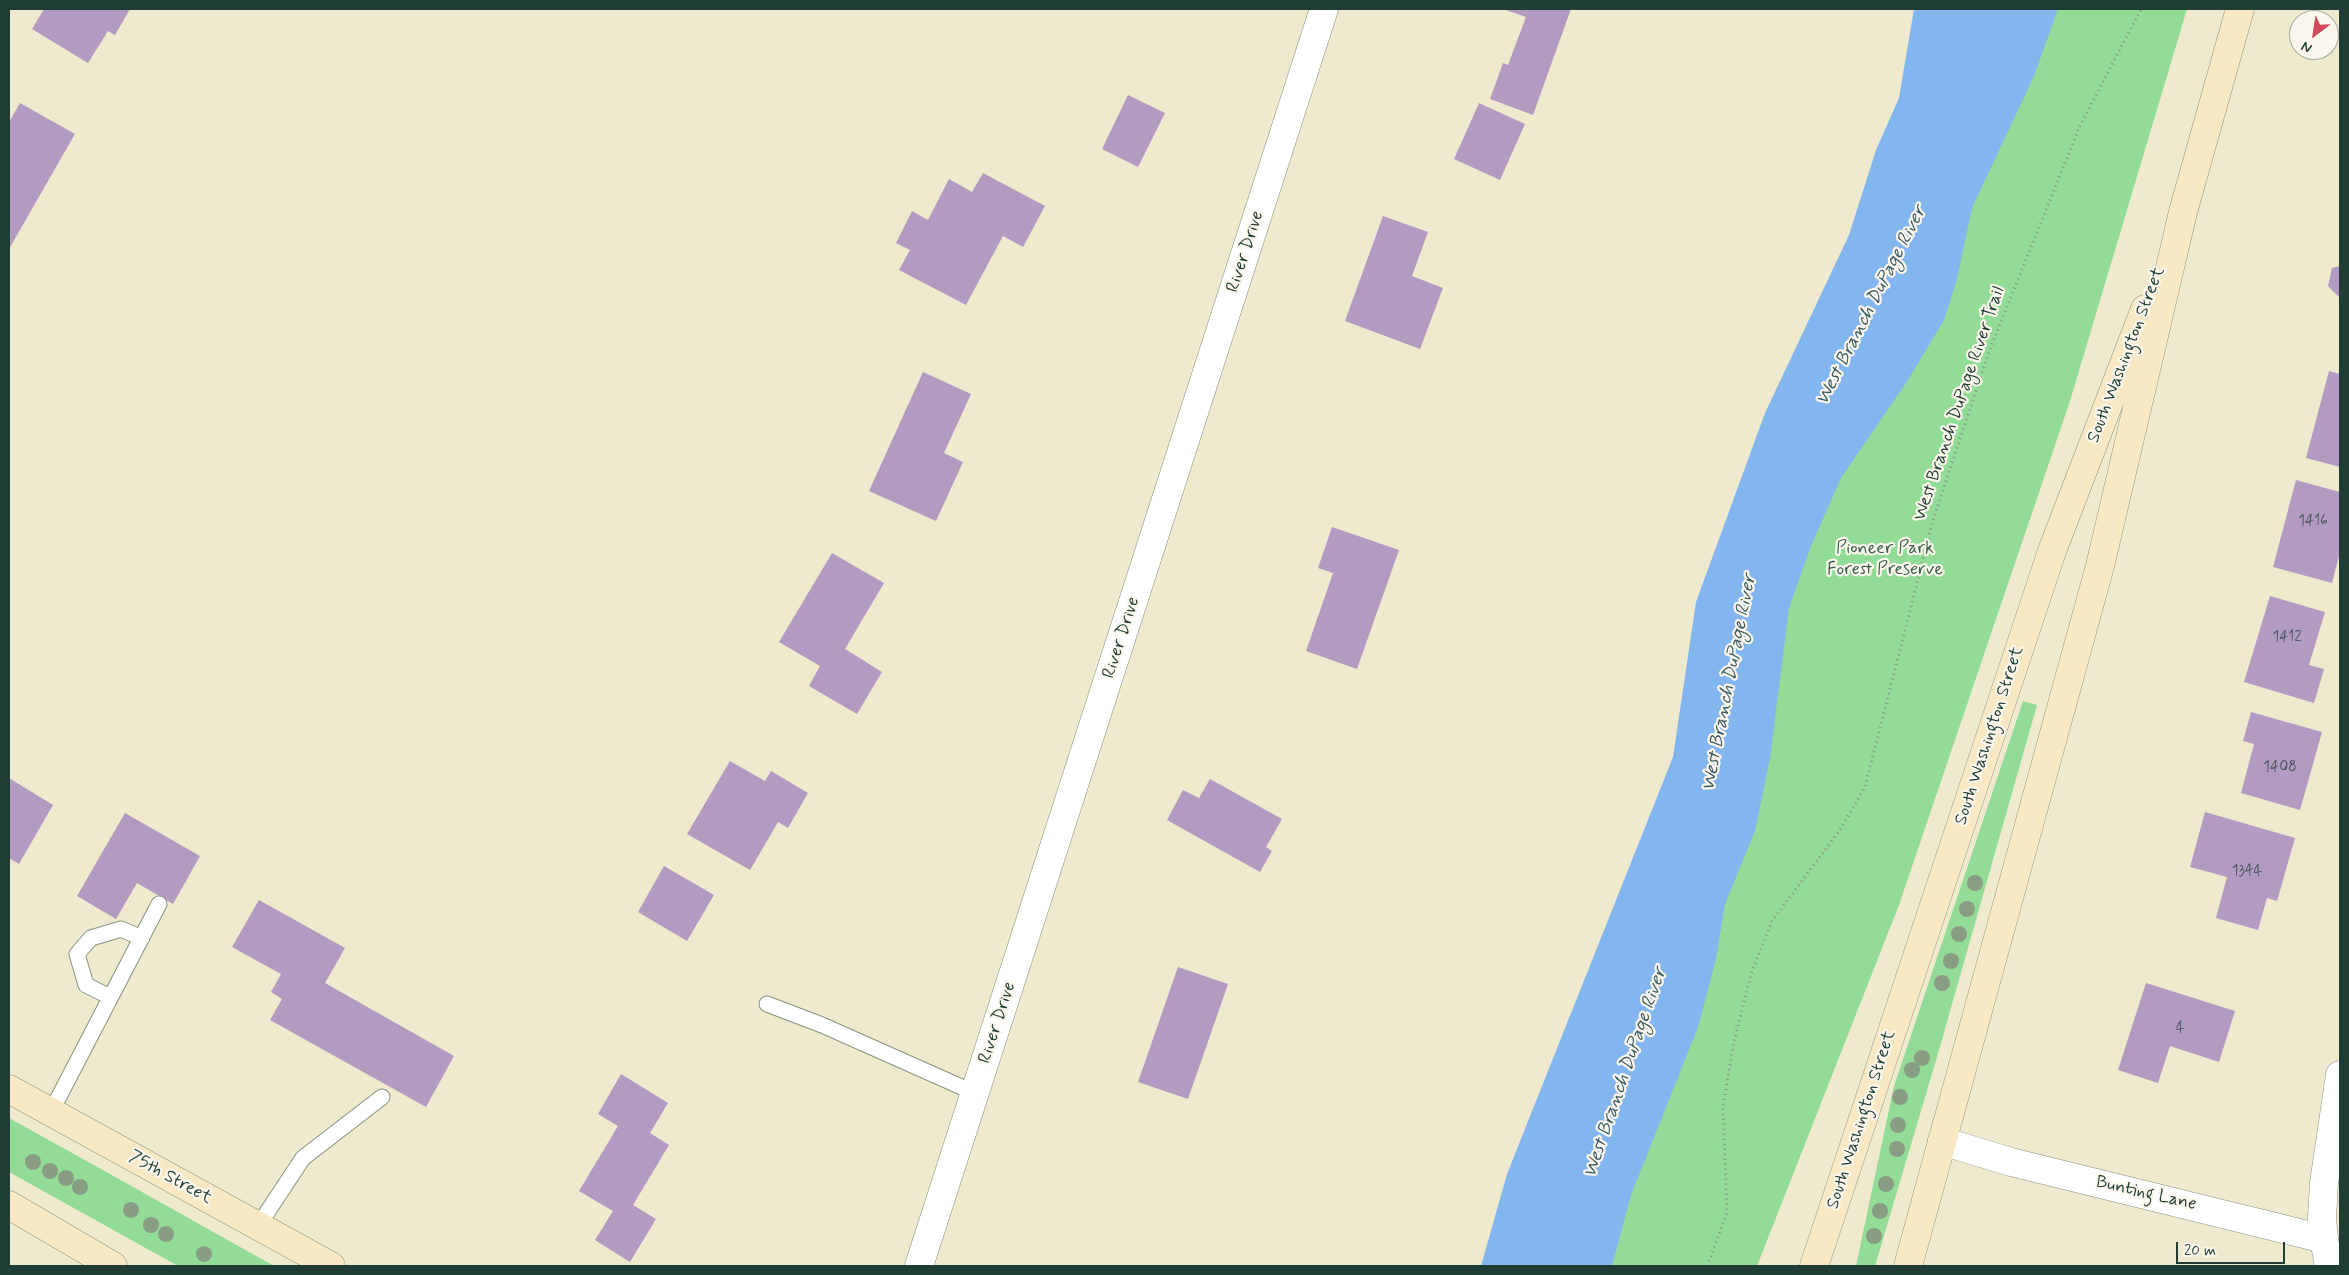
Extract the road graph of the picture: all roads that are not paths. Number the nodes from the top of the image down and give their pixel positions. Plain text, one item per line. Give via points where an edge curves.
1 (1324, 9) edge
2 (2240, 9) edge
3 (2183, 212) junction
4 (160, 904) dead end
5 (142, 938) junction
6 (110, 996) junction
7 (767, 1004) dead end
8 (2340, 1075) edge
9 (9, 1089) edge
10 (976, 1093) junction
11 (382, 1097) dead end
12 (51, 1112) junction
13 (1942, 1141) junction
14 (9, 1205) edge
15 (258, 1226) junction
16 (2324, 1239) junction
17 (113, 1266) edge
18 (331, 1266) edge
19 (919, 1266) edge
20 (1814, 1266) edge
21 (1908, 1266) edge
22 (2328, 1266) edge

1 - 10 street, River Drive
2 - 3 main road, South Washington Street
3 - 13 main road, South Washington Street via 2100,566
3 - 20 main road, South Washington Street via 2052,551
4 - 5 lane
5 - 6 lane
5 - 6 lane via 121,929 91,938 77,954 86,985
6 - 12 lane
7 - 10 lane
8 - 16 street via 2324,1183
9 - 12 main road, 75th Street
10 - 19 street, River Drive
11 - 15 lane via 303,1158
12 - 15 main road, 75th Street
13 - 16 street, Bunting Lane via 2011,1162
13 - 21 main road, South Washington Street
14 - 17 main road
15 - 18 main road, 75th Street
16 - 22 street

